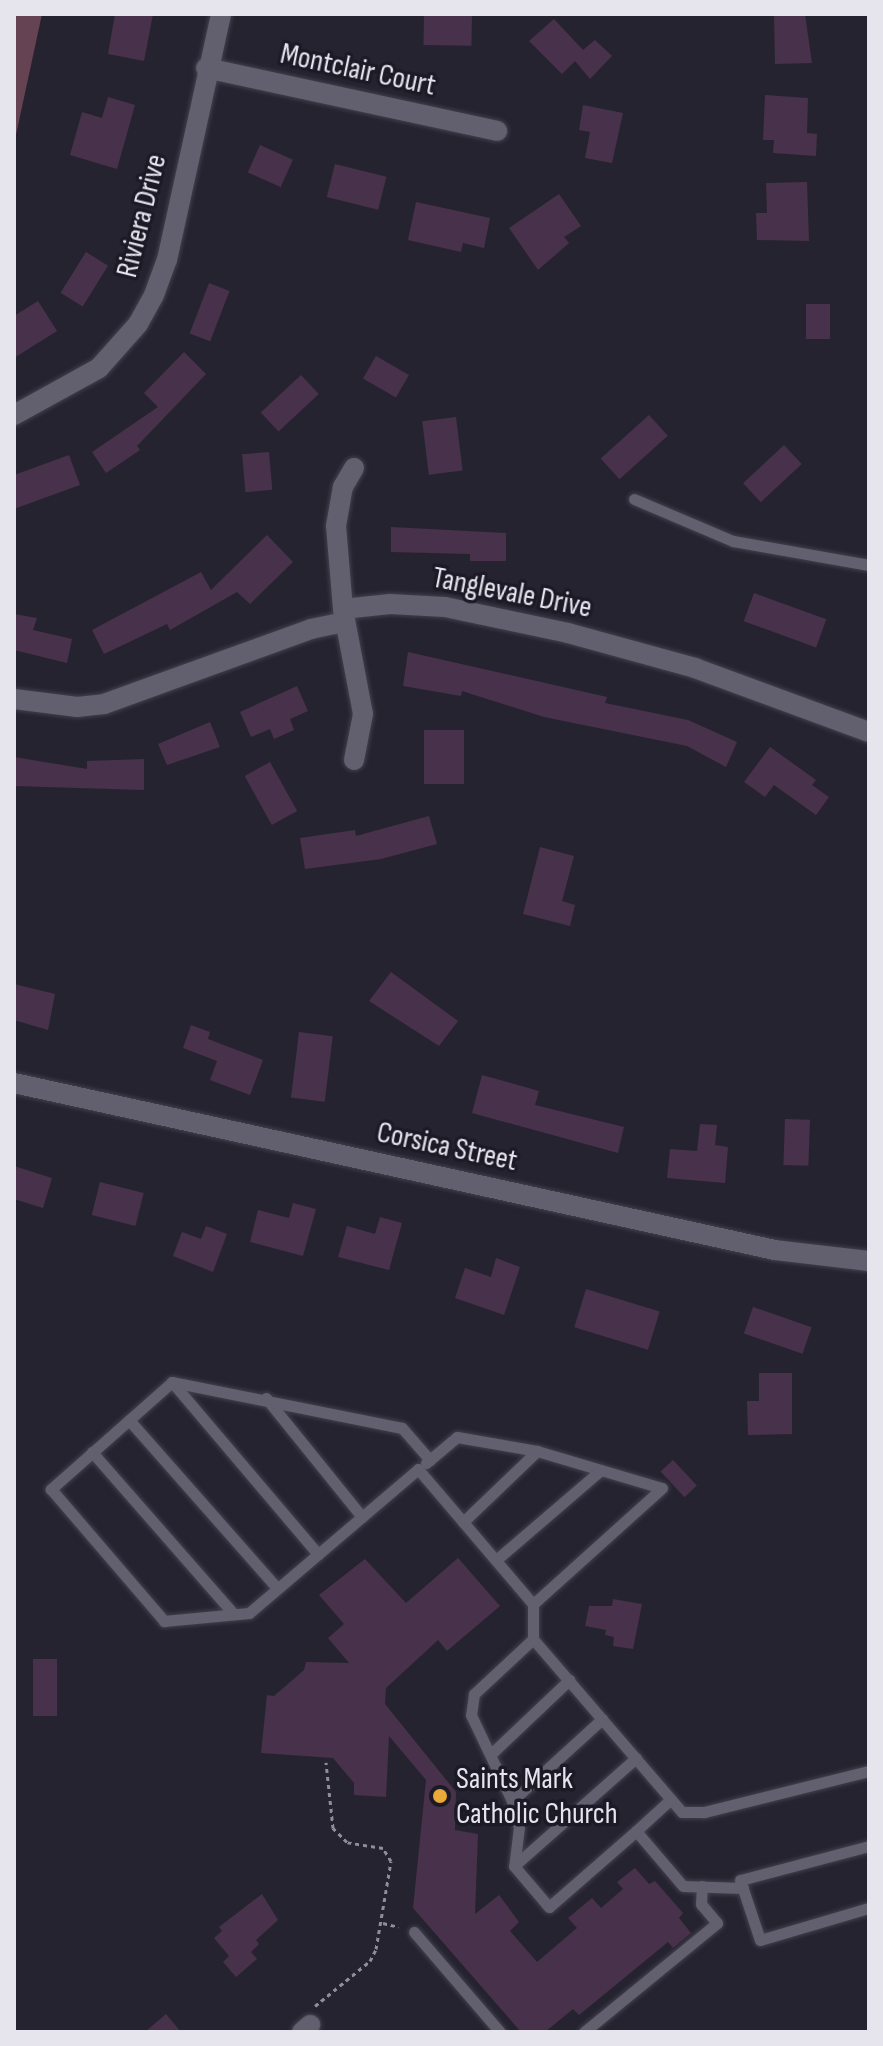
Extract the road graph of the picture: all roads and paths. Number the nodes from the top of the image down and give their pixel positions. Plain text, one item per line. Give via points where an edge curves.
1 (221, 14) edge
2 (206, 68) junction
3 (497, 131) dead end
4 (14, 415) edge
5 (354, 468) dead end
6 (634, 499) dead end
7 (869, 565) edge
8 (344, 616) junction
9 (14, 699) edge
10 (869, 732) edge
11 (354, 760) dead end
12 (14, 1083) edge
13 (869, 1261) edge
14 (172, 1382) junction
15 (266, 1398) junction
16 (129, 1420) junction
17 (537, 1451) junction
18 (92, 1452) junction
19 (430, 1460) junction
20 (418, 1469) junction
21 (601, 1470) junction
22 (362, 1517) junction
23 (463, 1522) junction
24 (318, 1554) junction
25 (496, 1560) junction
26 (277, 1588) junction
27 (533, 1604) junction
28 (234, 1614) junction
29 (533, 1639) junction
30 (569, 1680) junction
31 (602, 1719) junction
32 (491, 1754) junction
33 (636, 1758) junction
34 (326, 1762) dead end
35 (869, 1771) edge
36 (671, 1799) junction
37 (512, 1801) junction
38 (636, 1831) junction
39 (869, 1846) edge
40 (514, 1866) junction
41 (702, 1886) junction
42 (743, 1888) junction
43 (869, 1908) edge
44 (382, 1922) junction
45 (414, 1932) joint
46 (306, 2028) edge
47 (500, 2032) edge
48 (584, 2032) edge

1 - 2 street, Riviera Drive
2 - 3 street, Montclair Court
2 - 4 street, Riviera Drive via 167,260 138,324 99,368
5 - 8 street via 343,487 336,526
6 - 7 lane via 733,541
8 - 9 street, Tanglevale Drive via 104,704 77,707
8 - 10 street, Tanglevale Drive via 445,607 568,633 695,668
8 - 11 street via 363,714
12 - 13 street, Corsica Street via 775,1250
14 - 15 lane
14 - 16 lane
14 - 24 lane
15 - 19 lane via 402,1428
15 - 22 lane
16 - 18 lane
16 - 26 lane
17 - 19 lane via 457,1437
17 - 21 lane
17 - 23 lane
18 - 28 lane
18 - 28 lane via 51,1489 164,1621
19 - 20 lane
20 - 22 lane
20 - 23 lane
21 - 25 lane
21 - 27 lane via 662,1488
22 - 24 lane
23 - 25 lane
24 - 26 lane
25 - 27 lane
26 - 28 lane via 249,1613
27 - 29 lane
29 - 30 lane
29 - 32 lane via 474,1694 471,1715
30 - 31 lane
30 - 32 lane
31 - 33 lane
31 - 37 lane
32 - 37 lane
33 - 36 lane
33 - 40 lane
34 - 44 path via 333,1828 347,1842 383,1848 391,1861
35 - 36 lane via 704,1812 682,1812
36 - 38 lane
37 - 40 lane via 519,1827
38 - 40 lane via 549,1907
38 - 41 lane via 683,1886
39 - 42 lane via 740,1880
41 - 42 lane
41 - 48 lane via 701,1904 717,1923
42 - 43 lane via 760,1940
44 - 45 path
44 - 46 path via 370,1961 314,2006
45 - 47 lane

